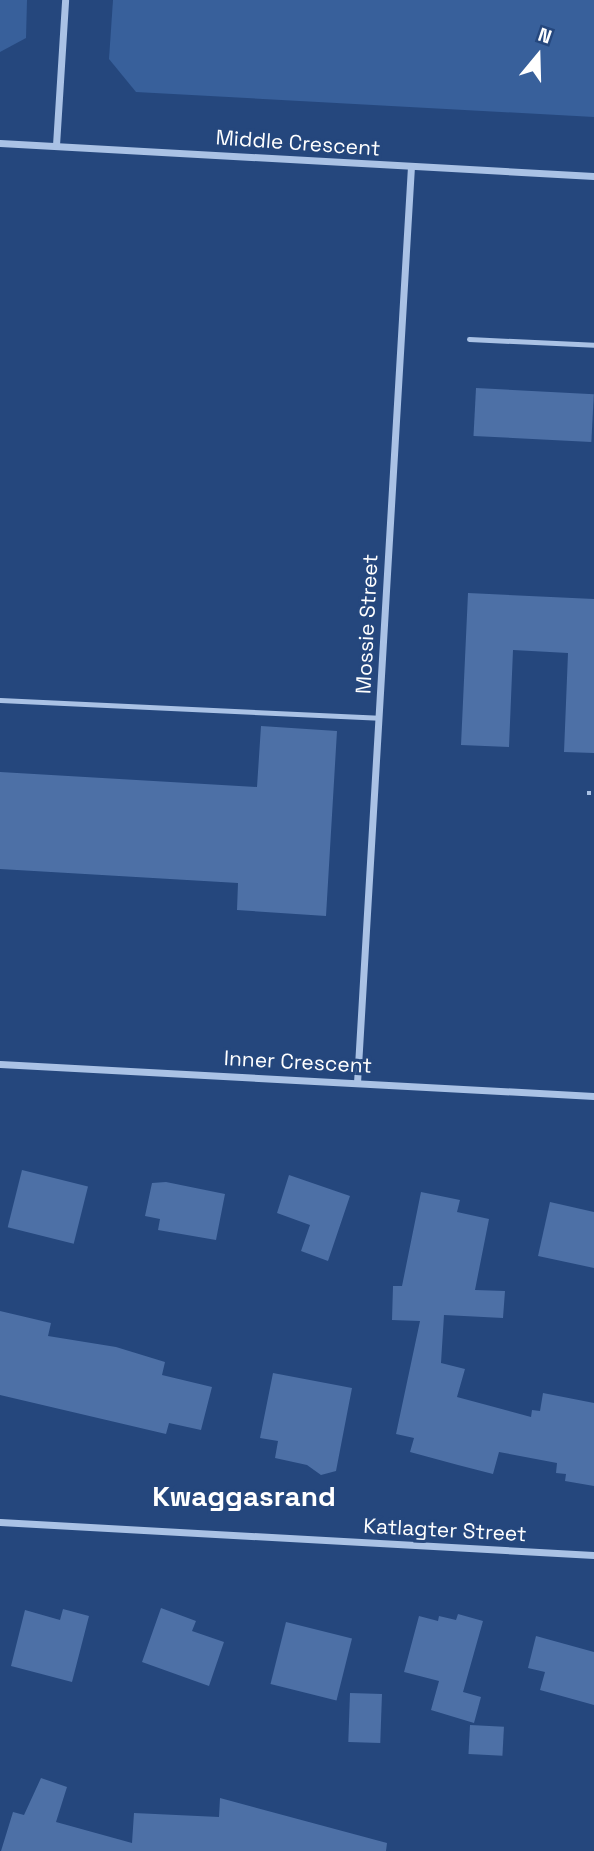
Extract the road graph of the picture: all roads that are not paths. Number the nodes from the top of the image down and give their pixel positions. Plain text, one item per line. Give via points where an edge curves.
1 (65, 0) edge
2 (0, 143) edge
3 (56, 145) junction
4 (411, 167) junction
5 (594, 176) edge
6 (469, 339) dead end
7 (594, 345) edge
8 (0, 700) edge
9 (379, 718) junction
10 (0, 1064) edge
11 (357, 1083) junction
12 (594, 1096) edge
13 (0, 1522) edge
14 (594, 1555) edge

1 - 3 street
2 - 3 street, Middle Crescent
3 - 4 street, Middle Crescent
4 - 5 street, Middle Crescent
4 - 9 street, Mossie Street
6 - 7 lane
8 - 9 lane
9 - 11 street, Mossie Street
10 - 11 street, Inner Crescent
11 - 12 street, Inner Crescent
13 - 14 street, Katlagter Street

